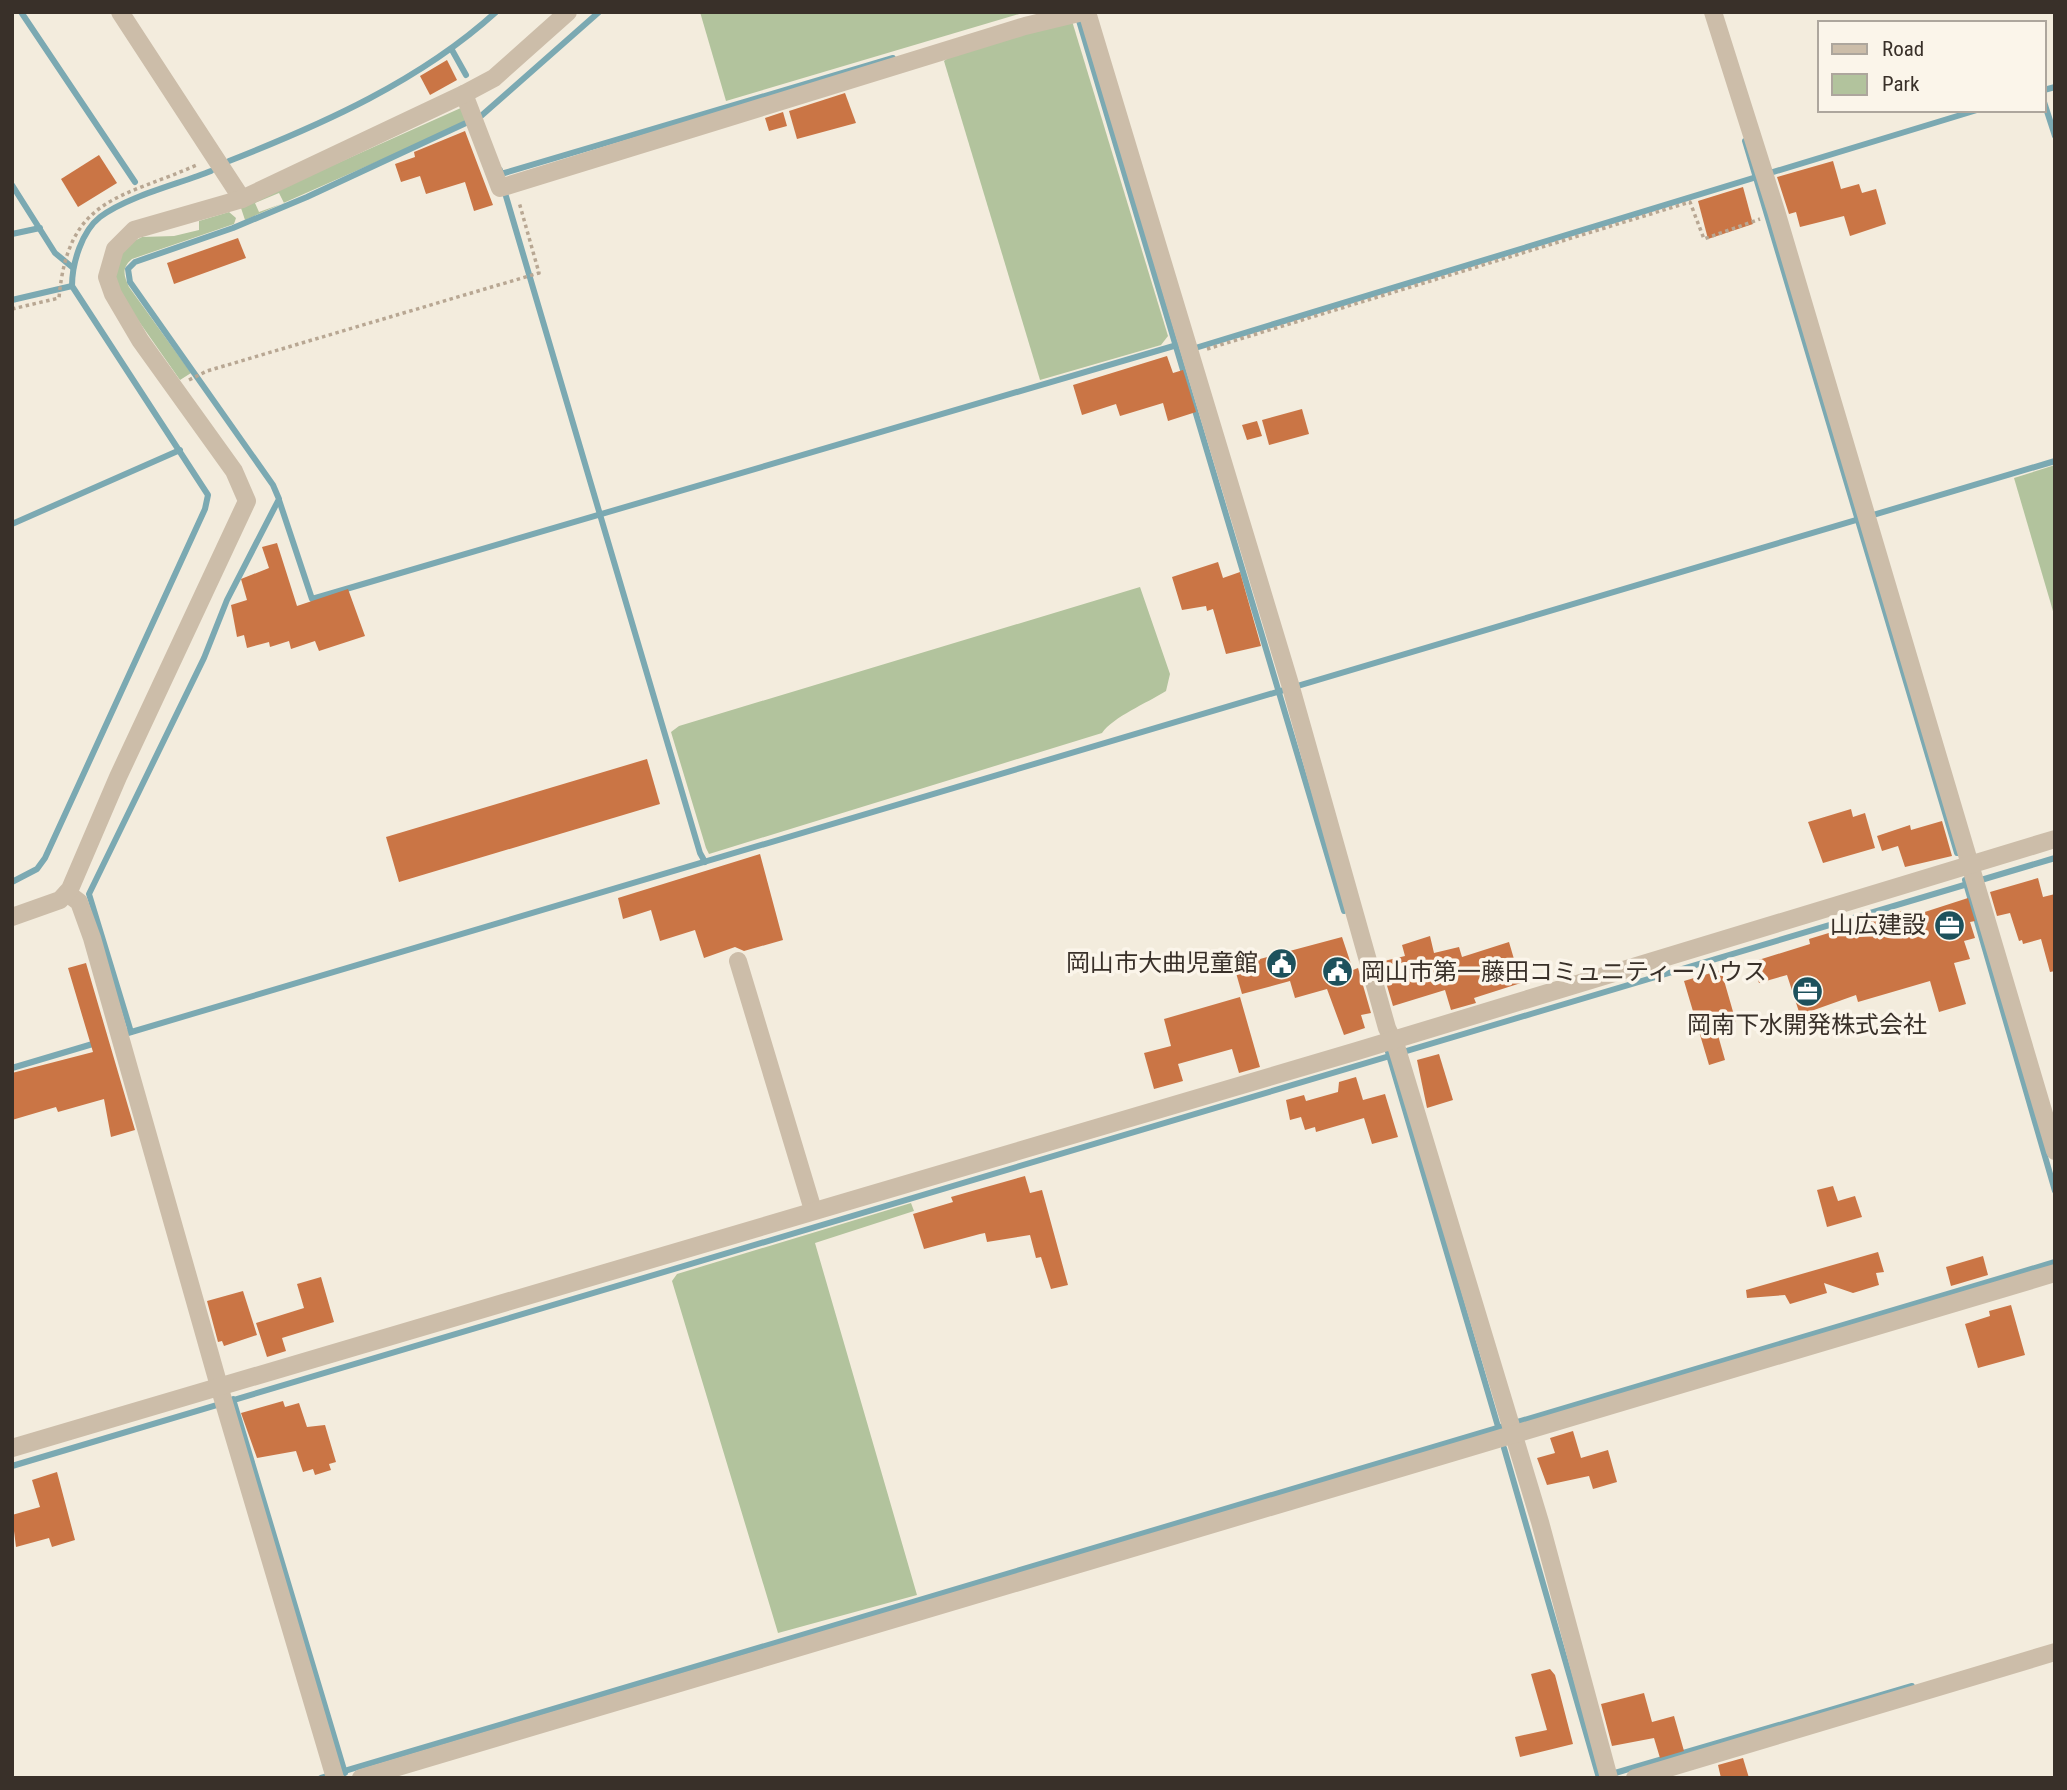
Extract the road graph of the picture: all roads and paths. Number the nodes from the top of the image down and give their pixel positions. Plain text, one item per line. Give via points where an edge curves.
1 (120, 12) edge
2 (568, 12) edge
3 (1713, 12) edge
4 (1081, 13) edge
5 (464, 94) junction
6 (214, 157) junction
7 (514, 184) junction
8 (242, 199) junction
9 (1762, 216) dead end
10 (12, 309) edge
11 (1190, 351) junction
12 (196, 377) dead end
13 (2055, 839) edge
14 (1976, 876) junction
15 (67, 893) junction
16 (12, 916) edge
17 (738, 961) dead end
18 (1397, 1050) junction
19 (2055, 1151) edge
20 (813, 1210) junction
21 (2055, 1273) edge
22 (223, 1397) junction
23 (1510, 1429) junction
24 (12, 1448) edge
25 (2055, 1652) edge
26 (334, 1774) edge
27 (361, 1778) edge
28 (1609, 1778) edge
29 (1635, 1778) edge

1 - 6 street
2 - 5 street via 494,78
3 - 14 street
4 - 7 street via 1025,26
4 - 11 street
5 - 7 street via 500,188
5 - 8 street
6 - 8 street
6 - 10 path via 92,212 65,256 59,298
7 - 12 path via 540,273
8 - 15 street via 134,230 120,241 109,263 107,277 113,294 140,340 234,471 247,501
9 - 11 path via 1757,222 1704,239 1690,202
11 - 18 street
13 - 14 street
14 - 18 street
14 - 19 street
15 - 16 street via 60,900
15 - 22 street via 79,902 92,938
17 - 20 street
18 - 20 street
18 - 23 street
20 - 22 street
21 - 23 street
22 - 24 street
22 - 26 street
23 - 27 street
23 - 28 street via 1540,1521
25 - 29 street

